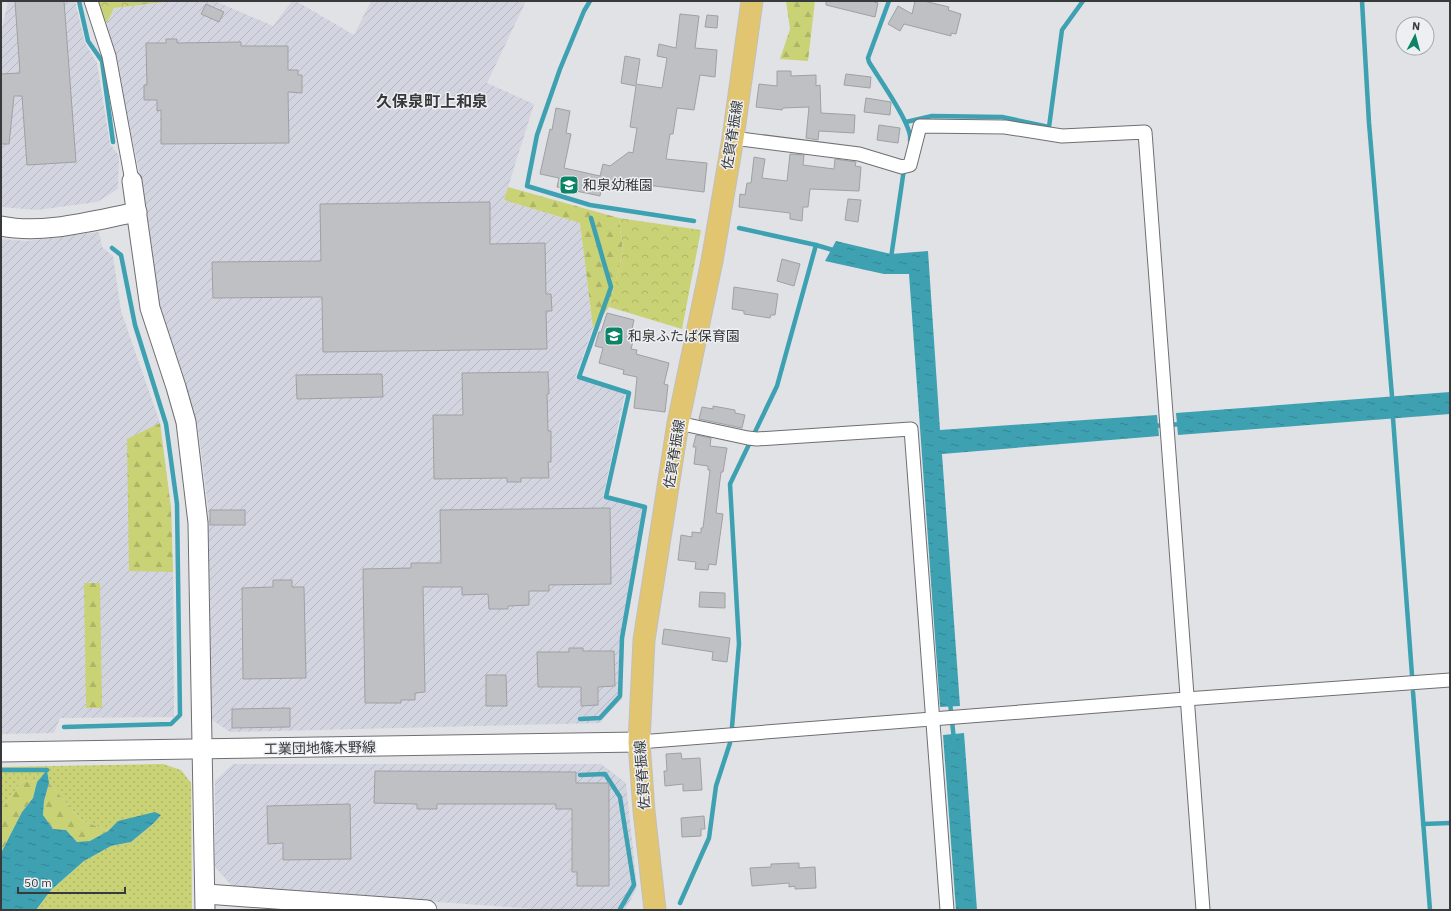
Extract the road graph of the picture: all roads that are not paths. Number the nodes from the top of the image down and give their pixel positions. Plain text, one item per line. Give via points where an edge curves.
1 (91, 1) edge
2 (752, 1) edge
3 (733, 138) junction
4 (132, 181) joint
5 (137, 212) junction
6 (1, 226) edge
7 (678, 423) junction
8 (1450, 680) edge
9 (1186, 699) junction
10 (945, 718) junction
11 (639, 742) junction
12 (203, 750) junction
13 (1, 752) edge
14 (206, 902) edge
15 (427, 910) edge
16 (655, 910) edge
17 (947, 910) edge
18 (1203, 910) edge

1 - 4 street via 109,56
2 - 3 main road, 佐賀脊振線
3 - 7 main road, 佐賀脊振線 via 712,261
3 - 9 street via 859,154 906,166 920,126 1005,127 1062,136 1145,132
4 - 5 street
5 - 6 street via 57,228
5 - 12 street via 150,308 186,422 195,488
7 - 10 street via 753,439 911,428
7 - 11 main road, 佐賀脊振線 via 644,640
8 - 9 street
9 - 10 street
9 - 18 street
10 - 11 street
10 - 17 street
11 - 12 street, 工業団地篠木野線
11 - 16 main road, 佐賀脊振線
12 - 13 street, 工業団地篠木野線
12 - 14 street
14 - 15 street

